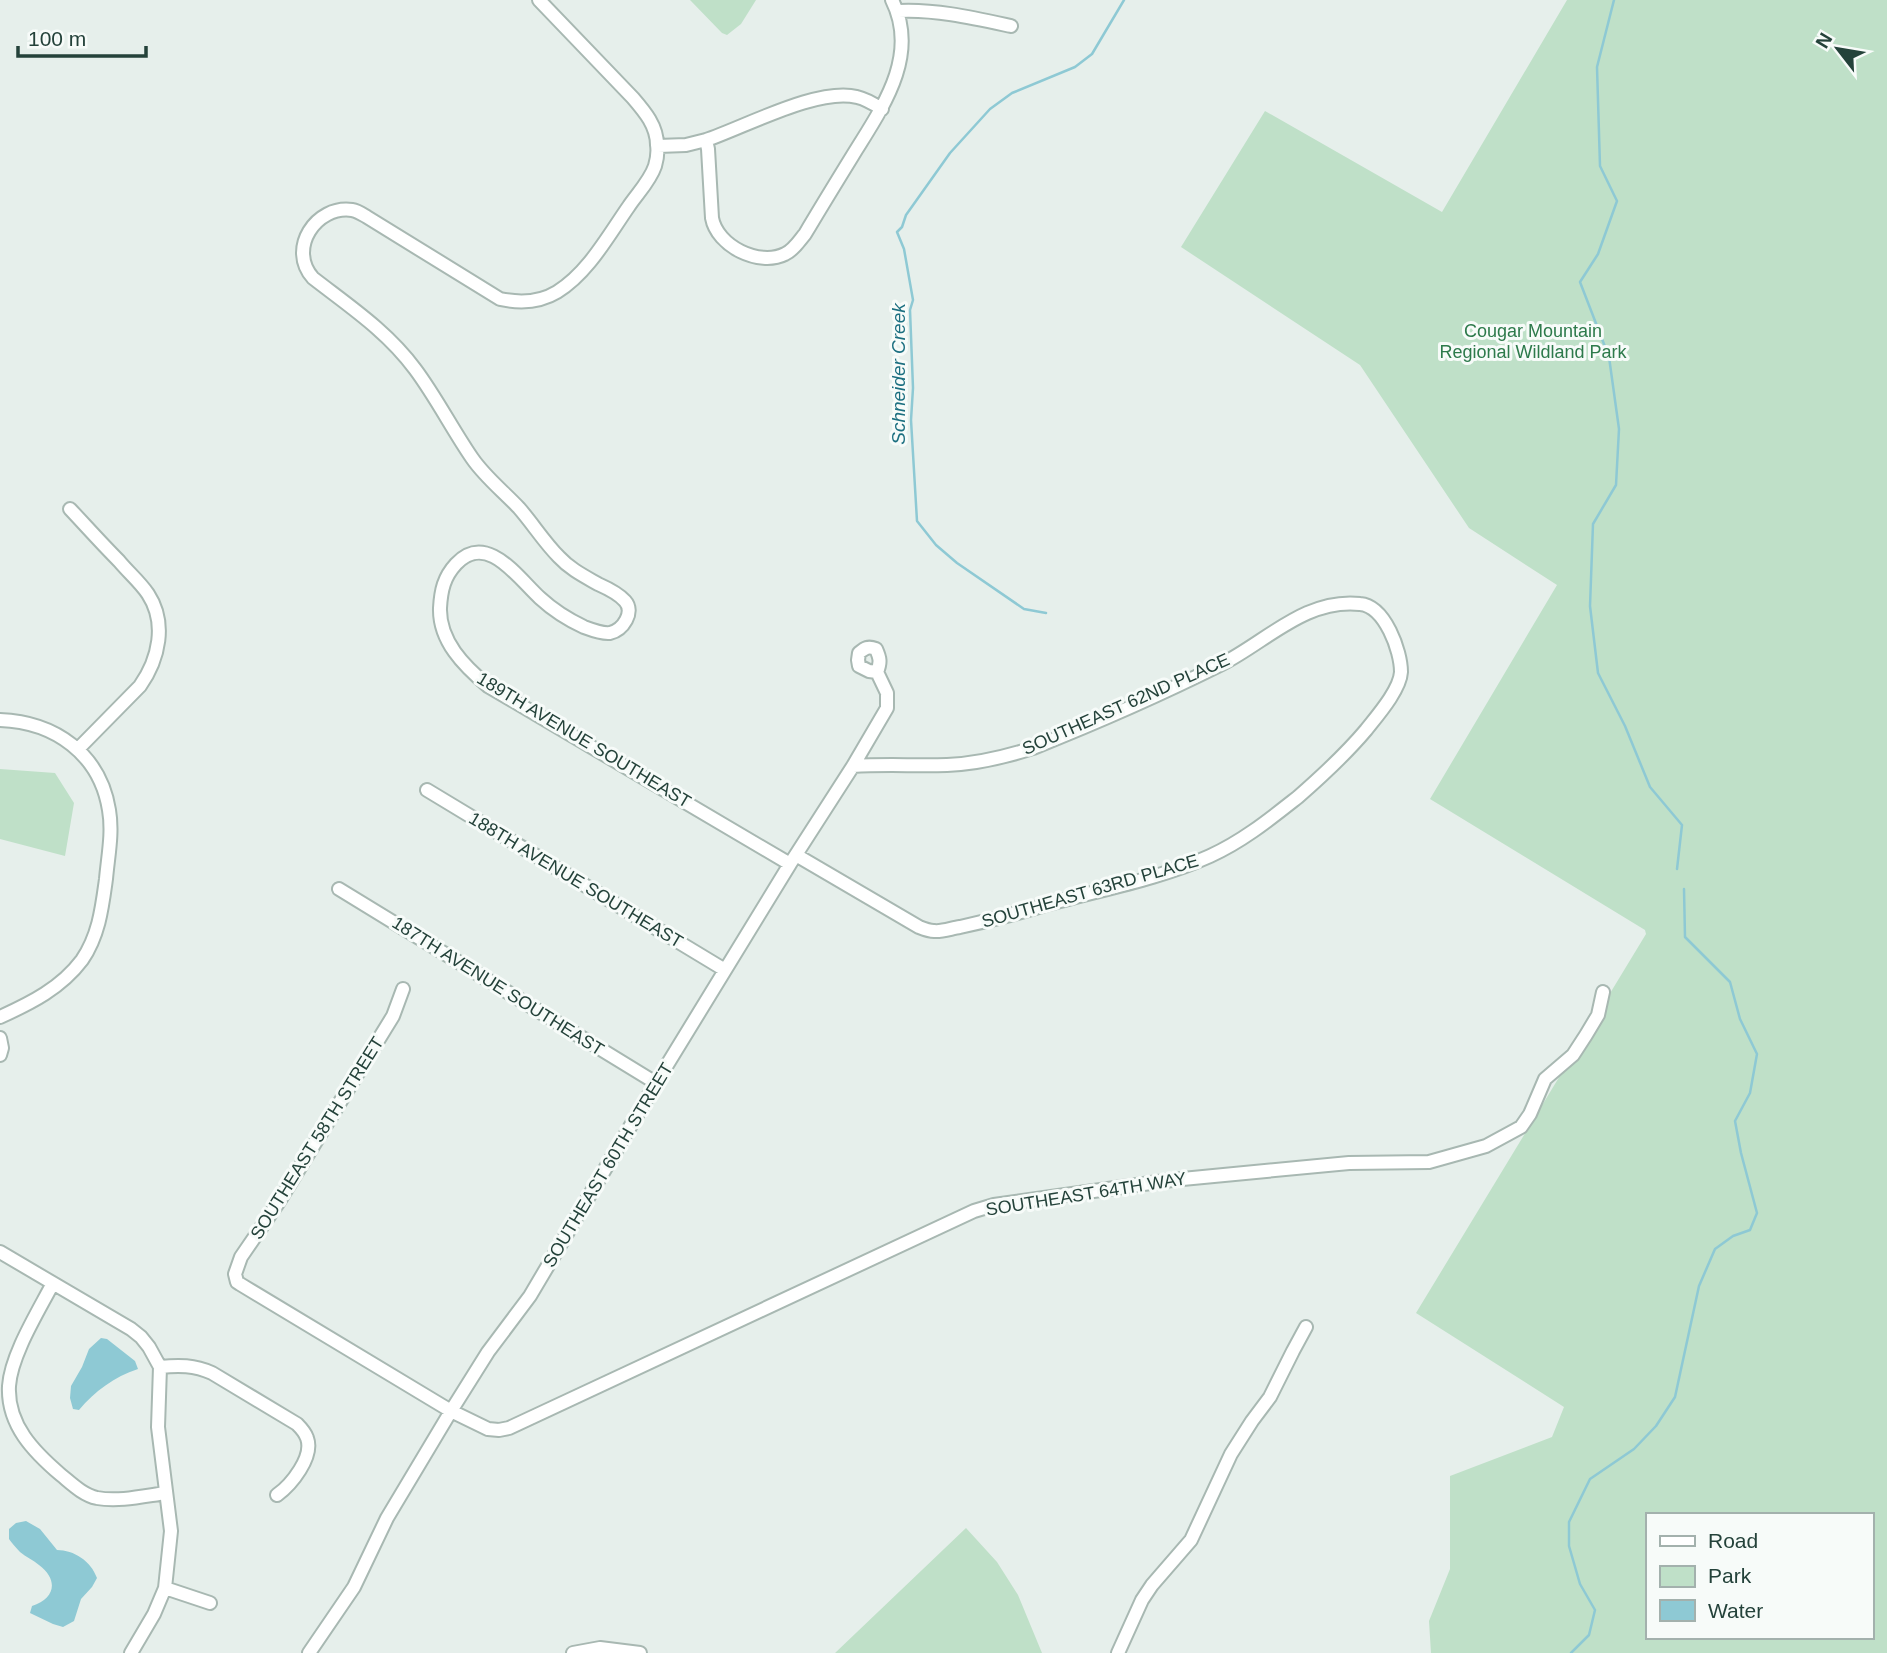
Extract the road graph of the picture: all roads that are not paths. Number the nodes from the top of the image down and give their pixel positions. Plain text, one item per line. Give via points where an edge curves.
1 (539, 0) edge
2 (895, 6) edge
3 (1011, 26) dead end
4 (882, 109) junction
5 (706, 141) junction
6 (658, 146) junction
7 (70, 509) dead end
8 (1345, 604) joint
9 (877, 672) dead end
10 (0, 720) edge
11 (78, 750) junction
12 (853, 766) junction
13 (427, 790) dead end
14 (793, 860) junction
15 (339, 889) dead end
16 (936, 931) joint
17 (725, 970) junction
18 (403, 989) dead end
19 (1603, 992) dead end
20 (0, 1017) edge
21 (0, 1038) edge
22 (0, 1055) edge
23 (656, 1083) junction
24 (0, 1252) edge
25 (53, 1283) junction
26 (240, 1284) joint
27 (1306, 1327) dead end
28 (160, 1367) junction
29 (451, 1411) junction
30 (166, 1493) junction
31 (276, 1495) dead end
32 (165, 1588) junction
33 (210, 1603) dead end
34 (312, 1652) edge
35 (131, 1653) edge
36 (572, 1653) edge
37 (640, 1653) edge
38 (1118, 1653) edge

1 - 6 street via 646,113
2 - 3 street
2 - 4 street via 902,37 900,59
4 - 5 street via 857,97 820,97
4 - 5 street via 805,234 784,255 755,257 716,230
5 - 6 street
6 - 14 street, 189TH AVENUE SOUTHEAST via 649,177 595,255 557,292 532,301 500,299 350,210 315,223 301,256 313,278 389,338 415,369 479,467 559,558 623,598 629,610 618,630 604,633 584,627 542,600 508,567 489,554 475,552 460,560 443,582 441,625 453,651 488,686
7 - 11 street via 147,593 159,630 159,645 148,674
8 - 12 street, SOUTHEAST 62ND PLACE via 1307,612 1224,663 1006,757 948,765
8 - 16 street, SOUTHEAST 63RD PLACE via 1375,609 1386,623 1401,672 1399,682 1356,742 1270,820 1209,856 1148,878
9 - 12 street, SOUTHEAST 60TH STREET via 887,693 887,708
10 - 11 street via 45,729
11 - 20 street via 98,778 109,810 111,831 100,923 82,959 63,981
12 - 14 street, SOUTHEAST 60TH STREET
13 - 17 street, 188TH AVENUE SOUTHEAST
14 - 16 street, 189TH AVENUE SOUTHEAST via 919,927
14 - 17 street, SOUTHEAST 60TH STREET
15 - 23 street, 187TH AVENUE SOUTHEAST
17 - 23 street, SOUTHEAST 60TH STREET
18 - 26 street, SOUTHEAST 58TH STREET via 380,1038 236,1266
19 - 29 street, SOUTHEAST 64TH WAY via 1598,1015 1586,1035 1573,1055 1545,1079 1521,1127 1486,1146 1429,1162 1349,1163 1172,1180 994,1205 509,1428 488,1429
21 - 22 street
23 - 29 street, SOUTHEAST 60TH STREET via 530,1296
24 - 25 street
25 - 28 street via 141,1337
25 - 30 street via 19,1351 9,1384 11,1410 23,1437 42,1459 97,1498
26 - 29 street, SOUTHEAST 64TH WAY
27 - 38 street via 1270,1396 1231,1454 1191,1540 1142,1600
28 - 30 street via 158,1427
28 - 31 street via 200,1368 297,1424 307,1436 307,1455 291,1483
29 - 34 street, SOUTHEAST 60TH STREET via 387,1518 354,1587
30 - 32 street via 171,1531
32 - 33 street
32 - 35 street
36 - 37 street via 600,1648

